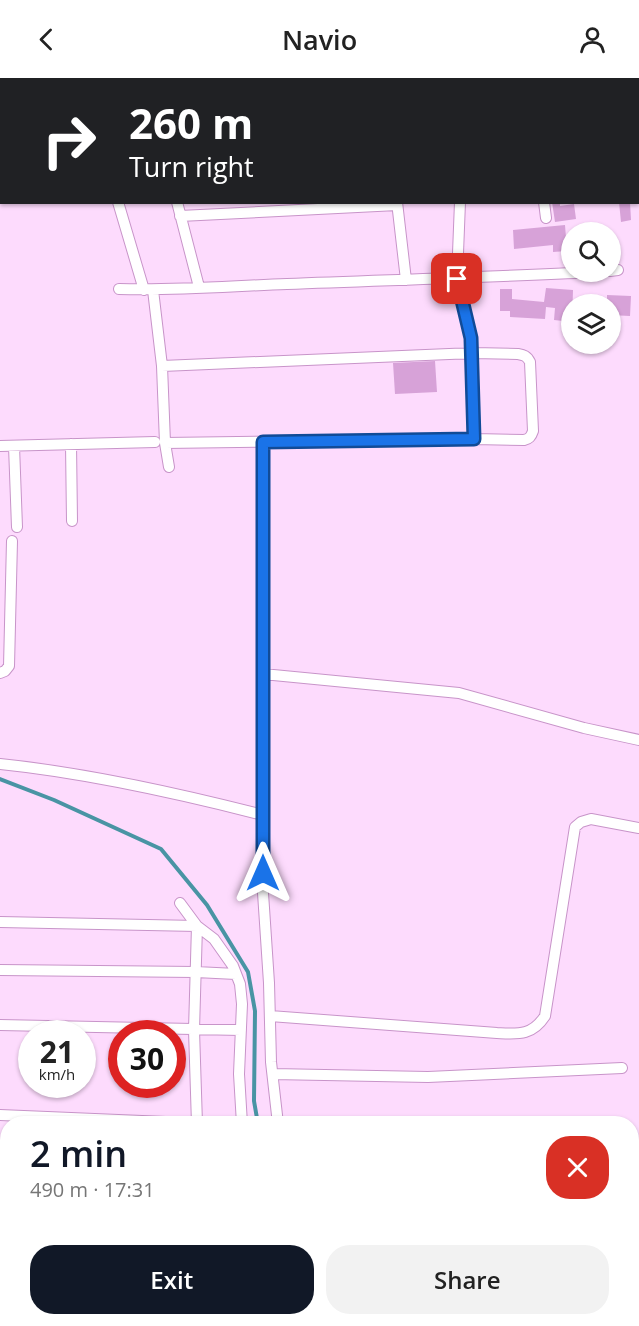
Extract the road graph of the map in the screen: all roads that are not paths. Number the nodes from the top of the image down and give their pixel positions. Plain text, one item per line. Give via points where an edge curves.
1 (119, 204) edge
2 (177, 204) edge
3 (397, 204) edge
4 (460, 204) edge
5 (544, 204) edge
6 (180, 216) junction
7 (546, 218) dead end
8 (561, 274) edge
9 (457, 279) junction
10 (406, 280) junction
11 (199, 287) junction
12 (119, 290) dead end
13 (148, 290) junction
14 (473, 353) junction
15 (162, 366) junction
16 (474, 439) junction
17 (263, 442) junction
18 (160, 443) junction
19 (71, 444) junction
20 (0, 446) edge
21 (14, 446) junction
22 (169, 467) dead end
23 (72, 521) dead end
24 (17, 527) dead end
25 (12, 541) dead end
26 (0, 673) edge
27 (263, 674) junction
28 (639, 740) edge
29 (0, 764) edge
30 (263, 815) junction
31 (639, 828) edge
32 (180, 903) dead end
33 (0, 922) edge
34 (197, 926) junction
35 (0, 970) edge
36 (195, 972) junction
37 (236, 974) junction
38 (270, 1016) junction
39 (0, 1025) edge
40 (194, 1030) junction
41 (241, 1030) junction
42 (622, 1068) dead end
43 (273, 1074) junction
44 (0, 1114) edge
45 (44, 1116) edge
46 (197, 1116) edge
47 (242, 1116) edge
48 (277, 1116) edge

1 - 13 street
2 - 6 street
3 - 6 street
3 - 10 street
4 - 9 street
5 - 7 street
6 - 11 street
8 - 9 street
9 - 10 street
9 - 14 street
10 - 11 street
11 - 13 street
12 - 13 street
13 - 15 street
14 - 15 street
14 - 16 street
14 - 16 street via 518,354 528,358 533,431 524,440
15 - 18 street
16 - 17 street
17 - 18 street
17 - 27 street
18 - 19 street
18 - 22 street
19 - 21 street
19 - 23 street
20 - 21 street
21 - 24 street
25 - 26 street via 9,666
27 - 28 street via 459,693
27 - 30 street
29 - 30 street via 184,795
30 - 38 street via 262,893
31 - 38 street via 591,819 575,827 545,1016 530,1031 497,1033
32 - 34 street
33 - 34 street
34 - 36 street
34 - 37 street via 214,939
35 - 36 street
36 - 37 street
36 - 40 street
37 - 41 street via 242,1004
38 - 43 street
39 - 40 street
40 - 41 street
40 - 46 street
41 - 47 street
42 - 43 street via 428,1077
43 - 48 street
44 - 45 street

